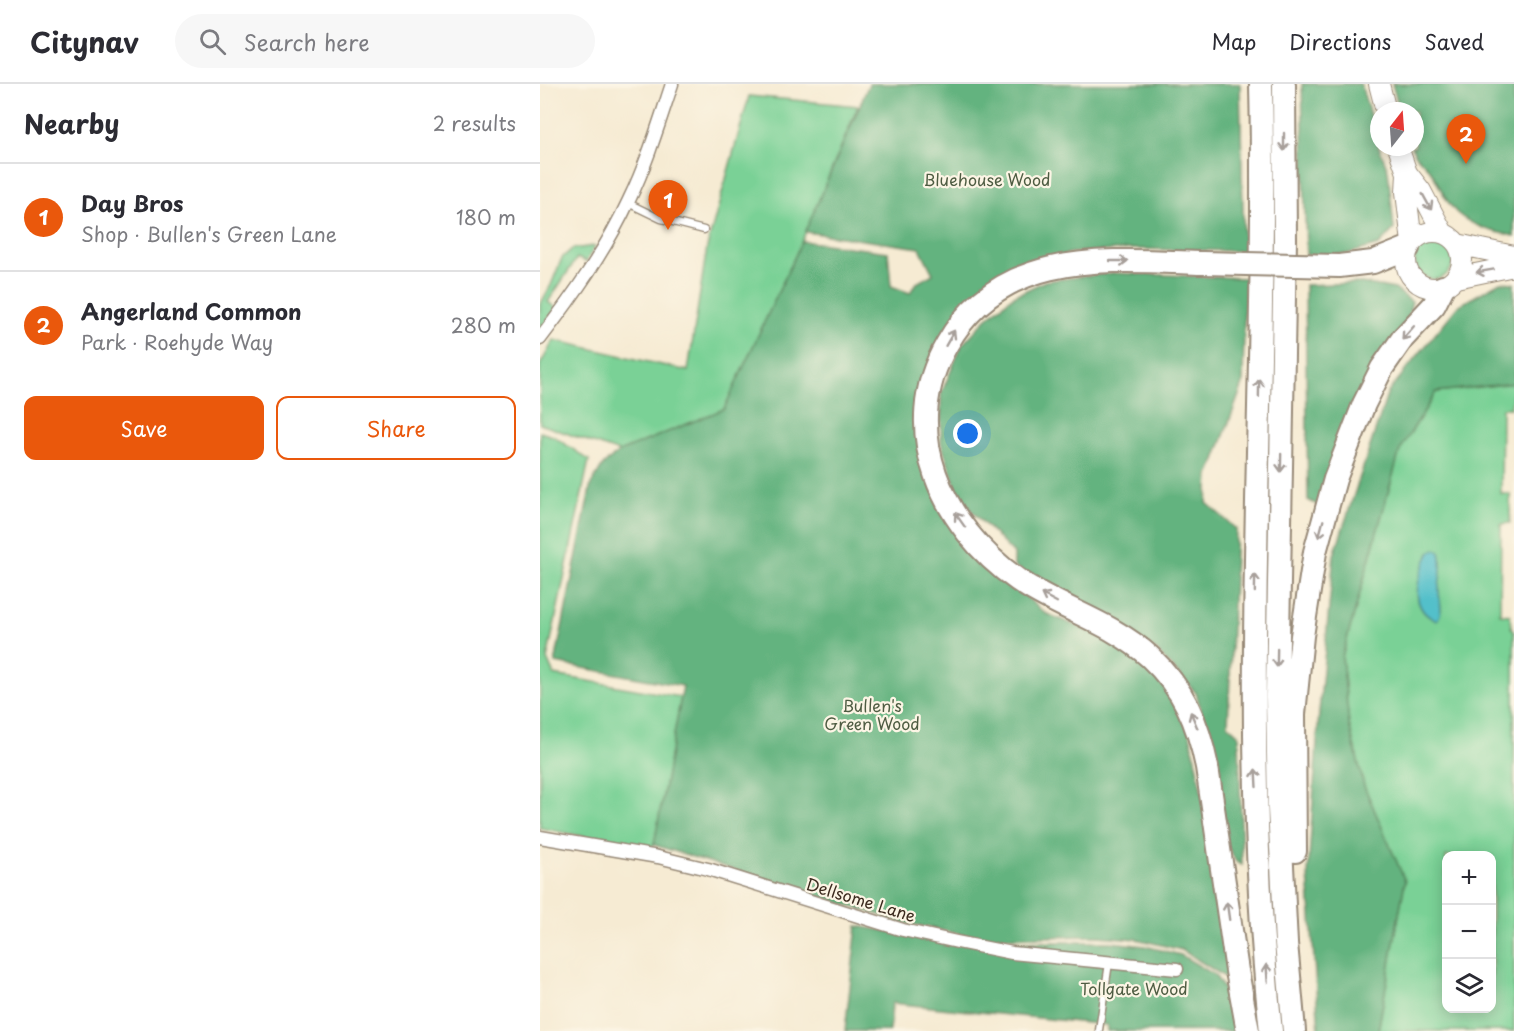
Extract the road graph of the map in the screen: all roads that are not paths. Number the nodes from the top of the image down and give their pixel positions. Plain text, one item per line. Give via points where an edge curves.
1 (672, 84) edge
2 (1261, 84) edge
3 (1284, 84) edge
4 (1379, 84) edge
5 (1384, 102) edge
6 (1401, 156) edge
7 (1407, 173) junction
8 (628, 202) junction
9 (705, 230) dead end
10 (1450, 238) junction
11 (1410, 246) junction
12 (1514, 256) edge
13 (1514, 266) edge
14 (1450, 283) junction
15 (540, 339) edge
16 (540, 837) edge
17 (1286, 943) junction
18 (1109, 963) junction
19 (1177, 969) dead end
20 (1099, 1030) edge
21 (1248, 1031) edge
22 (1271, 1031) edge
23 (1294, 1031) edge

1 - 8 street
22 -> 2 highway via 1255,761
3 -> 17 highway via 1277,696
4 - 5 main road
6 - 7 main road
7 -> 10 main road
7 - 11 main road
8 - 9 lane via 661,219
8 - 15 street via 571,300
10 - 11 main road via 1426,233
10 - 12 main road
10 - 14 main road via 1461,252 1462,261 1461,270
11 - 14 main road via 1406,265 1413,279 1427,288
21 -> 11 highway, bridge via 1208,767 1191,712 1165,671 1132,642 1018,580 960,522 937,482 928,452 926,401 942,353 955,330 983,300 1024,276 1054,266 1116,260 1339,266 1373,262
13 -> 14 main road
14 -> 17 highway via 1382,368 1335,479 1315,552 1294,714 1295,858
16 - 18 street, Dellsome Lane via 708,869 903,930 957,942 1012,953
17 - 23 highway
18 - 19 street, Dellsome Lane
18 - 20 lane

